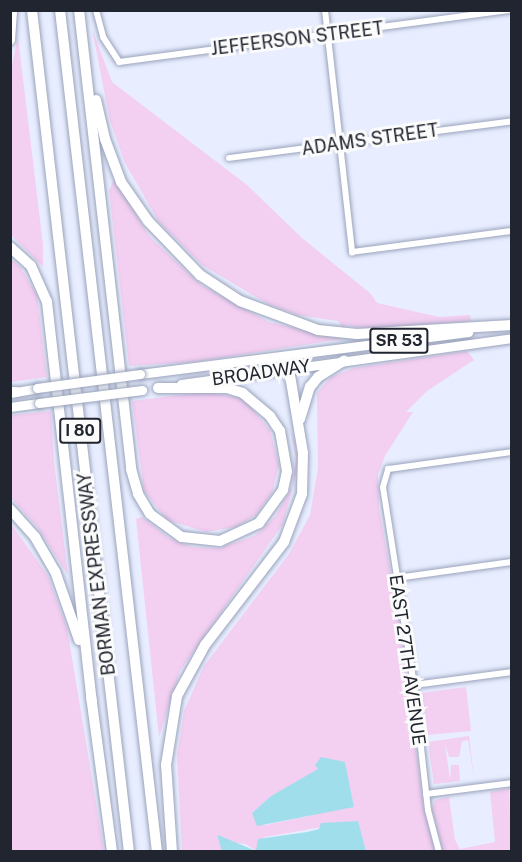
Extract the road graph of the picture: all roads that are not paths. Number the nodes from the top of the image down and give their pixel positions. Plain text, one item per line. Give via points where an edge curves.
1 (12, 10) edge
2 (32, 10) edge
3 (60, 10) edge
4 (79, 10) edge
5 (96, 10) edge
6 (325, 10) edge
7 (511, 10) edge
8 (328, 35) junction
9 (10, 40) edge
10 (84, 45) junction
11 (512, 121) edge
12 (340, 144) junction
13 (229, 158) dead end
14 (512, 231) edge
15 (10, 247) edge
16 (512, 325) edge
17 (512, 338) edge
18 (287, 357) junction
19 (344, 361) junction
20 (289, 369) junction
21 (158, 388) junction
22 (12, 393) edge
23 (10, 407) edge
24 (299, 426) junction
25 (512, 452) edge
26 (10, 509) edge
27 (512, 562) edge
28 (396, 578) junction
29 (512, 672) edge
30 (414, 685) junction
31 (92, 702) junction
32 (512, 783) edge
33 (426, 794) junction
34 (112, 852) edge
35 (129, 852) edge
36 (157, 852) edge
37 (172, 852) edge
38 (439, 852) edge

1 - 9 highway
2 - 35 highway, BORMAN EXPRESSWAY / I 80
3 - 36 highway, BORMAN EXPRESSWAY / I 80
4 - 10 highway
5 - 8 street, JEFFERSON STREET via 104,37 119,62
6 - 8 street
7 - 8 street, JEFFERSON STREET
8 - 12 street
10 - 16 highway via 105,139 121,182 173,250 200,275 240,302 318,330 357,334
10 - 21 highway via 131,469 138,494 150,514 182,537 220,541 259,523 283,490 287,471 280,431 270,416 243,393 227,388
11 - 12 street, ADAMS STREET
12 - 13 street, ADAMS STREET
12 - 14 street via 352,252
15 - 31 highway via 31,266 46,302
16 - 18 main road, BROADWAY / SR 53
17 - 19 main road, BROADWAY / SR 53
18 - 20 highway
18 - 22 main road, BROADWAY / SR 53, bridge
19 - 20 main road, BROADWAY / SR 53
19 - 24 highway via 318,377 310,387
20 - 21 main road, BROADWAY / SR 53
20 - 24 highway
21 - 23 main road, BROADWAY / SR 53, bridge
24 - 37 highway via 304,471 296,517 284,542 205,645 177,696 165,765
25 - 28 street, EAST 27TH AVENUE via 388,469 383,487
26 - 31 highway via 35,537 70,605
27 - 28 street
28 - 30 street, EAST 27TH AVENUE
29 - 30 street
30 - 33 street, EAST 27TH AVENUE
31 - 34 highway
32 - 33 street
33 - 38 street, EAST 27TH AVENUE

